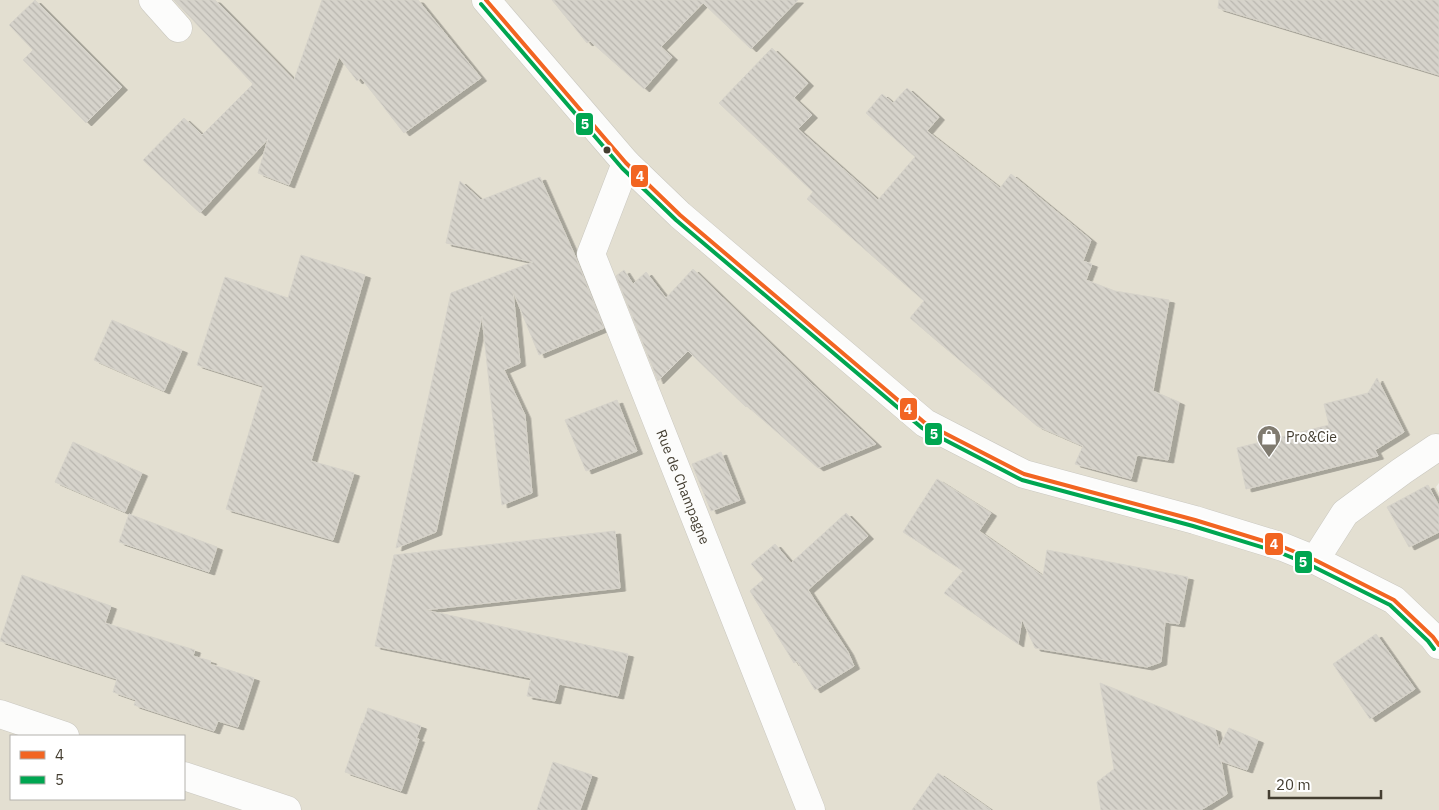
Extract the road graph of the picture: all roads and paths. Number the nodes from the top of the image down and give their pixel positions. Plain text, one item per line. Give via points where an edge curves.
1 (153, 0) edge
2 (486, 0) edge
3 (178, 28) dead end
4 (626, 163) junction
5 (1436, 448) dead end
6 (1315, 560) junction
7 (1439, 644) edge
8 (0, 714) edge
9 (62, 735) edge
10 (185, 776) edge
11 (287, 810) edge
12 (811, 810) edge

1 - 3 street
2 - 4 street
4 - 6 street via 680,215 925,423 1024,474 1194,520
4 - 12 street, Rue de Champagne via 591,254
5 - 6 street via 1345,513
6 - 7 street via 1394,600
8 - 9 street
10 - 11 street

